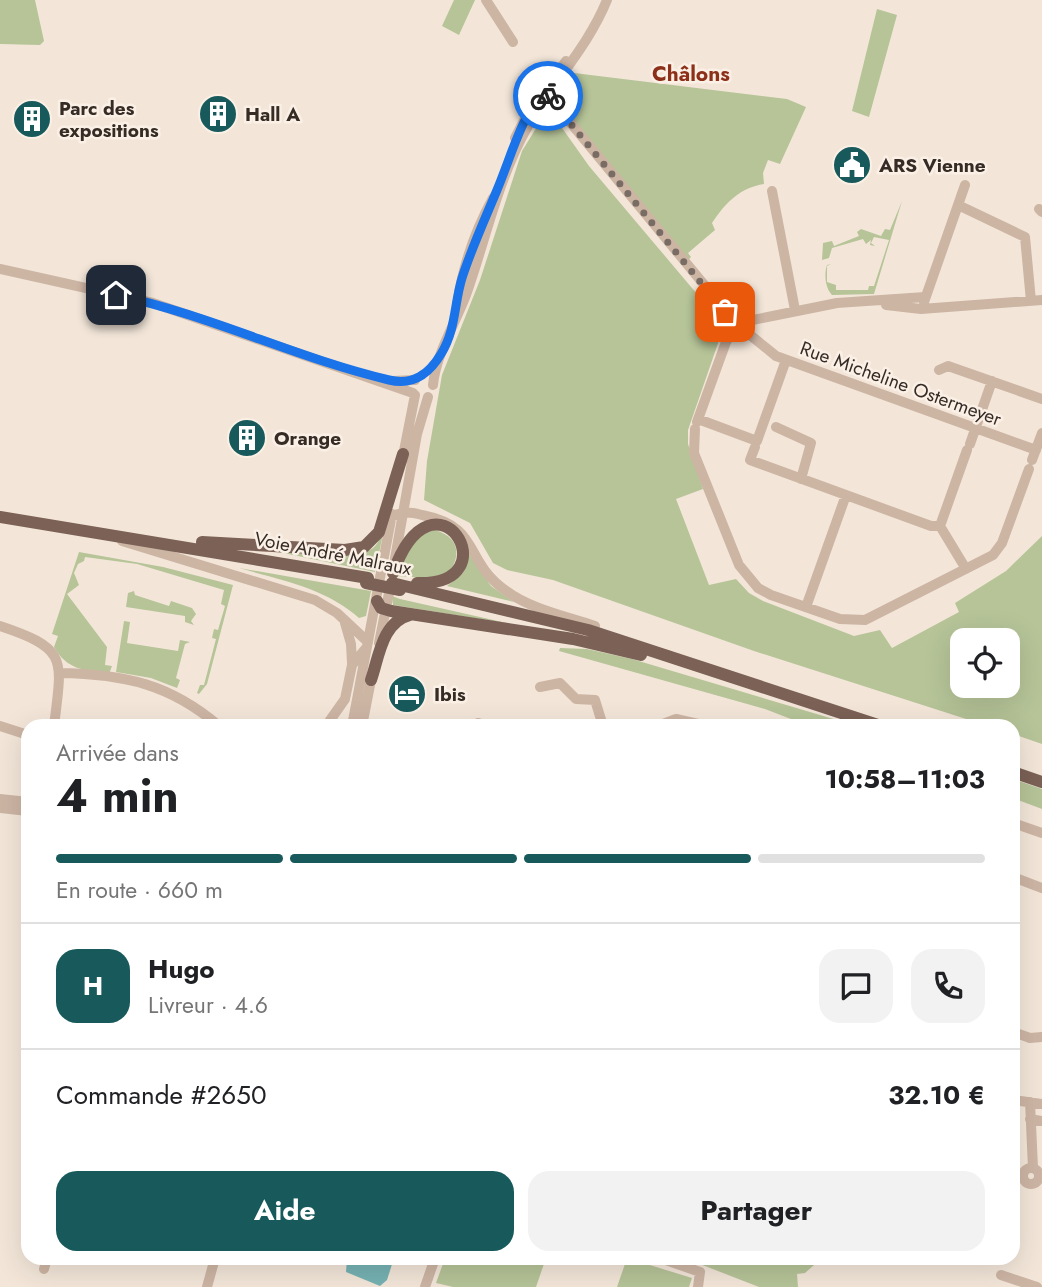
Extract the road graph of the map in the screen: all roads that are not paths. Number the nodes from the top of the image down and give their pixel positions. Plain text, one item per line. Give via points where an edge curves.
1 (486, 0) edge
2 (607, 0) edge
3 (513, 42) dead end
4 (546, 93) junction
5 (965, 185) dead end
6 (772, 191) dead end
7 (958, 205) junction
8 (478, 243) junction
9 (0, 269) edge
10 (925, 297) junction
11 (862, 300) junction
12 (1036, 301) edge
13 (921, 309) junction
14 (795, 310) junction
15 (739, 326) junction
16 (453, 327) junction
17 (441, 354) junction
18 (786, 360) junction
19 (939, 370) dead end
20 (350, 371) junction
21 (418, 379) junction
22 (992, 381) junction
23 (433, 385) junction
24 (414, 394) junction
25 (428, 397) junction
26 (1042, 399) edge
27 (412, 408) junction
28 (696, 423) junction
29 (770, 425) junction
30 (975, 429) junction
31 (1042, 433) edge
32 (756, 444) junction
33 (403, 454) junction
34 (1032, 460) junction
35 (801, 478) junction
36 (846, 495) junction
37 (403, 512) junction
38 (391, 517) junction
39 (0, 520) edge
40 (940, 526) junction
41 (122, 541) junction
42 (187, 546) junction
43 (966, 569) junction
44 (367, 581) junction
45 (397, 583) junction
46 (381, 606) junction
47 (806, 607) junction
48 (414, 615) junction
49 (342, 617) junction
50 (383, 623) junction
51 (0, 626) edge
52 (371, 627) junction
53 (368, 644) junction
54 (352, 665) junction
55 (712, 671) junction
56 (60, 673) junction
57 (371, 680) junction
58 (540, 687) dead end
59 (55, 719) edge
60 (210, 719) edge
61 (331, 719) edge
62 (353, 719) edge
63 (363, 719) edge
64 (601, 719) edge
65 (859, 719) edge
66 (0, 726) edge
67 (21, 733) edge
68 (1020, 774) edge
69 (1042, 782) edge
70 (0, 799) edge
71 (21, 801) edge
72 (0, 808) edge
73 (21, 810) edge
74 (1020, 826) edge
75 (1042, 833) edge
76 (1020, 880) edge
77 (1042, 888) edge
78 (1020, 1034) edge
79 (1042, 1037) edge
80 (1020, 1101) edge
81 (1030, 1102) junction
82 (1042, 1104) edge
83 (1030, 1119) junction
84 (1042, 1121) edge
85 (1033, 1168) dead end
86 (213, 1265) edge
87 (433, 1265) edge
88 (680, 1265) edge
89 (1001, 1275) dead end
90 (207, 1287) edge
91 (425, 1287) edge
92 (698, 1287) edge
93 (1037, 1287) edge

1 - 3 street
2 - 4 street via 595,25
4 - 8 street via 515,150
4 - 15 street
5 - 7 street
6 - 14 street
7 - 10 street
7 - 12 street via 1027,241
8 - 16 street
8 - 16 street via 461,280
9 - 20 street via 153,303
10 - 11 street, Rue Micheline Ostermeyer
10 - 13 street
11 - 13 street, Rue Micheline Ostermeyer
11 - 14 street, Rue Micheline Ostermeyer
12 - 13 street, Rue Micheline Ostermeyer
14 - 15 street, Rue Micheline Ostermeyer
15 - 18 street, Rue Micheline Ostermeyer
15 - 28 street via 726,342
16 - 17 street
17 - 21 street
17 - 23 street
18 - 29 street
18 - 30 street, Rue Micheline Ostermeyer
19 - 22 street, Rue Micheline Ostermeyer via 948,366
20 - 21 street via 392,381
20 - 24 street
20 - 27 street via 401,392
21 - 23 street via 429,379
21 - 24 street
22 - 26 street, Rue Micheline Ostermeyer
22 - 30 street
23 - 25 street
24 - 25 street
24 - 27 street
25 - 37 street
27 - 33 street
28 - 32 street
28 - 47 street via 694,453 746,576 771,595
29 - 32 street
29 - 35 street via 811,443
30 - 34 street, Rue Micheline Ostermeyer
30 - 40 street
31 - 34 street
32 - 35 street via 750,460
33 - 38 street
33 - 42 main road via 379,532 361,549 210,542
34 - 43 street via 999,550
35 - 36 street
36 - 40 street
36 - 47 street
37 - 38 street
37 - 45 street
37 - 55 street via 454,524 485,572 513,596
38 - 46 street
39 - 41 main road, Voie André Malraux
39 - 42 main road, Voie André Malraux
40 - 43 street
41 - 44 main road, Voie André Malraux
41 - 49 street via 315,600
42 - 44 main road, Voie André Malraux
43 - 47 street via 865,620 840,619
44 - 45 main road, Voie André Malraux, bridge
45 - 45 main road via 402,548 421,527 441,525 456,534 463,556 452,578 437,583
45 - 46 street
45 - 55 main road, Voie André Malraux
46 - 48 main road
46 - 50 street
46 - 52 street
48 - 55 main road via 573,639
48 - 57 main road via 402,617 386,634
49 - 52 street
49 - 53 street
49 - 54 street via 350,635
50 - 52 street
50 - 57 street
51 - 56 street via 41,640
52 - 53 street
53 - 54 street
53 - 62 street
54 - 61 street via 345,699
55 - 65 main road, Voie André Malraux
56 - 59 street
56 - 60 street via 163,688
57 - 63 street
58 - 64 street via 560,683 575,698 595,700
66 - 67 street
68 - 69 main road
70 - 71 street
72 - 73 street
74 - 75 street
76 - 77 street
78 - 79 street
80 - 81 street
81 - 82 street
81 - 83 street
83 - 84 street
83 - 85 street
86 - 90 street
87 - 91 street
88 - 92 street via 700,1272
89 - 93 street

